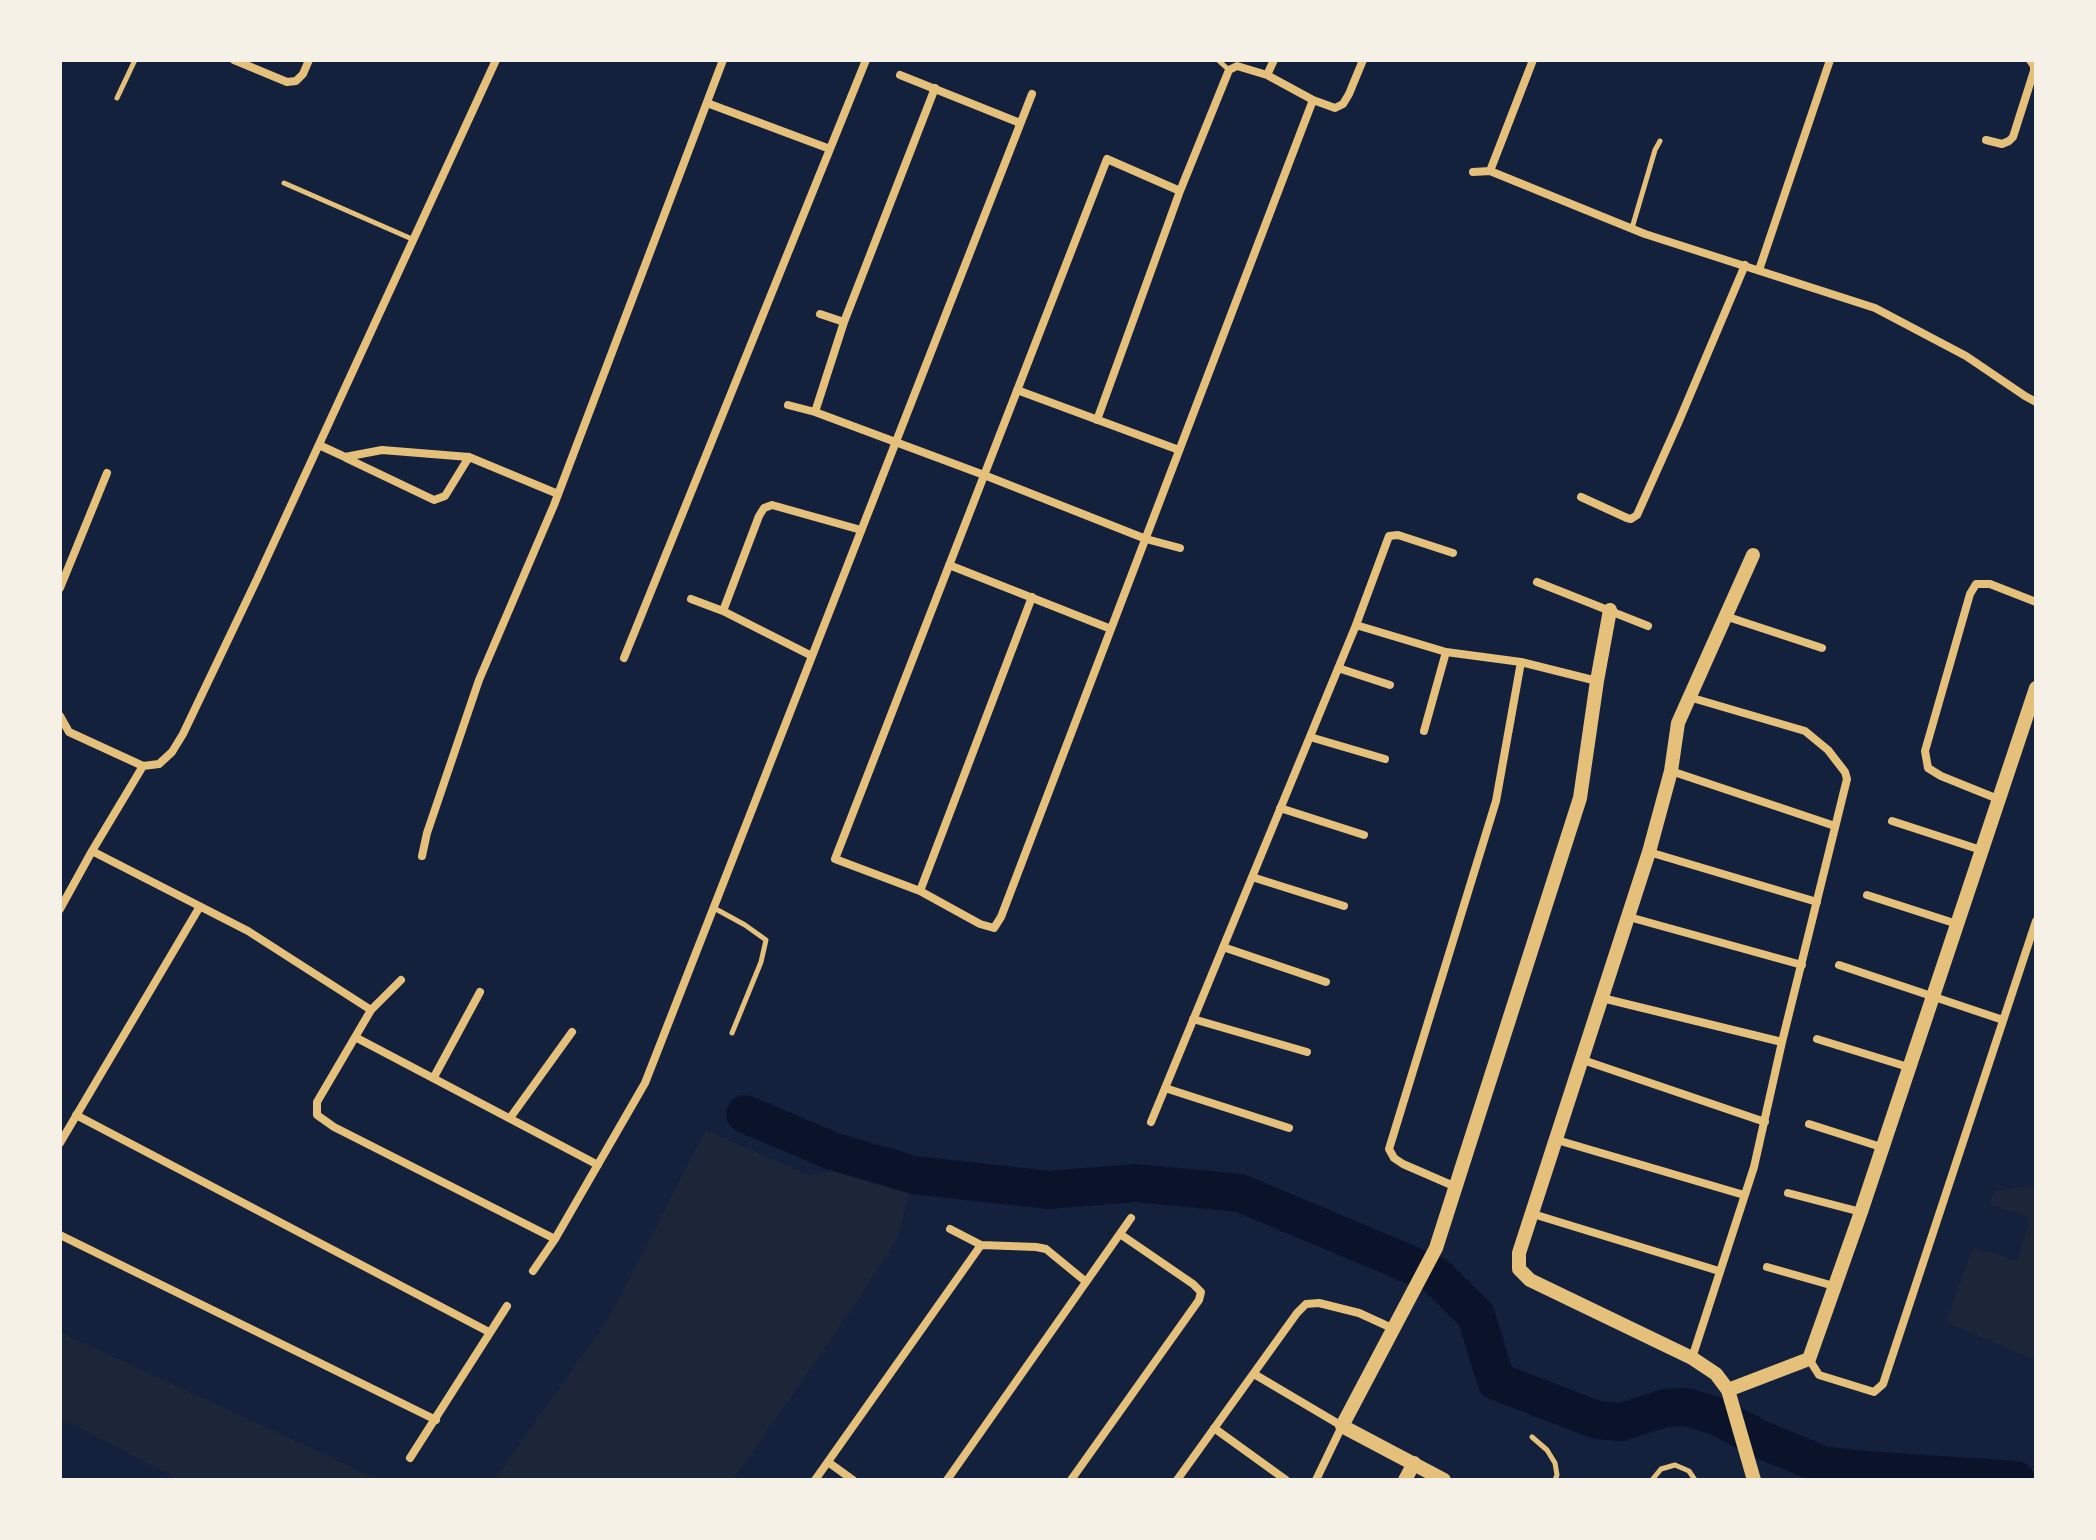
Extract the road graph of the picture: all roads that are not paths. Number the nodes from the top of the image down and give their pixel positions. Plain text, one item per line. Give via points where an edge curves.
1 (135, 60) edge
2 (234, 60) edge
3 (309, 60) edge
4 (496, 60) edge
5 (723, 60) edge
6 (866, 60) edge
7 (1218, 60) edge
8 (1274, 60) edge
9 (1363, 60) edge
10 (1533, 60) edge
11 (1830, 60) edge
12 (2030, 60) edge
13 (1229, 70) junction
14 (900, 75) dead end
15 (1267, 75) junction
16 (935, 88) junction
17 (1032, 94) dead end
18 (117, 98) dead end
19 (1313, 100) junction
20 (707, 103) junction
21 (1020, 123) junction
22 (1986, 140) dead end
23 (1660, 141) dead end
24 (830, 149) junction
25 (1490, 171) junction
26 (1473, 172) dead end
27 (284, 183) dead end
28 (1180, 191) junction
29 (1632, 228) junction
30 (413, 240) junction
31 (1745, 265) junction
32 (1759, 270) junction
33 (820, 314) dead end
34 (844, 322) junction
35 (1017, 390) junction
36 (2036, 402) edge
37 (788, 405) dead end
38 (815, 412) junction
39 (1097, 420) junction
40 (895, 442) junction
41 (319, 445) junction
42 (1179, 450) junction
43 (345, 457) junction
44 (469, 457) junction
45 (107, 473) dead end
46 (984, 475) junction
47 (558, 494) junction
48 (1581, 497) dead end
49 (861, 530) junction
50 (1146, 539) junction
51 (1180, 548) dead end
52 (1453, 553) dead end
53 (1753, 555) dead end
54 (949, 565) junction
55 (1537, 582) dead end
56 (60, 588) edge
57 (1032, 597) junction
58 (691, 599) dead end
59 (2036, 602) edge
60 (1610, 610) junction
61 (723, 611) junction
62 (1725, 616) junction
63 (1356, 625) junction
64 (1648, 626) dead end
65 (1111, 629) junction
66 (1822, 648) dead end
67 (1446, 652) junction
68 (812, 656) junction
69 (624, 658) dead end
70 (1521, 662) junction
71 (1338, 668) junction
72 (1597, 681) junction
73 (1390, 685) dead end
74 (2036, 688) edge
75 (1689, 697) junction
76 (60, 716) edge
77 (1424, 731) dead end
78 (1310, 737) junction
79 (1385, 759) dead end
80 (143, 766) junction
81 (1671, 771) junction
82 (1998, 799) junction
83 (1280, 808) junction
84 (1892, 821) dead end
85 (1835, 826) junction
86 (1364, 835) dead end
87 (1981, 850) junction
88 (92, 851) junction
89 (1649, 852) junction
90 (422, 856) dead end
91 (1252, 877) junction
92 (920, 891) junction
93 (1867, 895) dead end
94 (1817, 902) junction
95 (1344, 906) dead end
96 (199, 908) junction
97 (714, 908) junction
98 (60, 909) edge
99 (1629, 917) junction
100 (2036, 921) edge
101 (1957, 924) junction
102 (1223, 947) junction
103 (1802, 965) junction
104 (1839, 965) dead end
105 (401, 980) dead end
106 (1326, 982) dead end
107 (480, 992) dead end
108 (1933, 995) junction
109 (1602, 998) junction
110 (371, 1010) junction
111 (1193, 1019) junction
112 (2003, 1020) junction
113 (572, 1032) dead end
114 (732, 1033) dead end
115 (355, 1037) junction
116 (1817, 1039) dead end
117 (1782, 1042) junction
118 (1307, 1052) dead end
119 (1580, 1059) junction
120 (1908, 1067) junction
121 (434, 1077) junction
122 (1165, 1088) junction
123 (76, 1115) junction
124 (510, 1118) junction
125 (1151, 1122) dead end
126 (1765, 1122) junction
127 (1809, 1124) dead end
128 (1289, 1128) dead end
129 (1557, 1140) junction
130 (60, 1143) edge
131 (1881, 1147) junction
132 (598, 1165) junction
133 (1456, 1187) junction
134 (1788, 1193) dead end
135 (1744, 1195) junction
136 (1861, 1212) junction
137 (1533, 1214) junction
138 (1131, 1218) dead end
139 (950, 1229) dead end
140 (1120, 1234) junction
141 (60, 1235) edge
142 (555, 1239) junction
143 (981, 1245) junction
144 (1767, 1267) dead end
145 (533, 1271) dead end
146 (1719, 1271) junction
147 (1085, 1281) junction
148 (1834, 1286) junction
149 (507, 1306) dead end
150 (1394, 1329) junction
151 (489, 1332) junction
152 (1692, 1358) junction
153 (1809, 1359) junction
154 (1254, 1374) junction
155 (1728, 1390) junction
156 (436, 1420) junction
157 (1342, 1426) junction
158 (1214, 1428) junction
159 (1532, 1437) dead end
160 (410, 1458) dead end
161 (828, 1462) junction
162 (1414, 1463) junction
163 (1752, 1474) edge
164 (815, 1480) edge
165 (853, 1480) edge
166 (947, 1480) edge
167 (1071, 1480) edge
168 (1177, 1480) edge
169 (1286, 1480) edge
170 (1316, 1480) edge
171 (1405, 1480) edge
172 (1444, 1480) edge
173 (1555, 1480) edge
174 (1652, 1480) edge
175 (1695, 1480) edge

1 - 18 lane
2 - 3 street via 287,82 303,74
4 - 30 street
5 - 20 street
6 - 24 street
7 - 13 lane
8 - 15 street
9 - 19 street via 1343,104 1335,108
10 - 25 street
11 - 32 street
12 - 22 street via 2034,71 2013,137 2002,144
13 - 15 street via 1237,66
13 - 28 street
14 - 16 street
15 - 19 street
16 - 21 street
16 - 34 street
17 - 21 street
19 - 42 street
20 - 24 street
20 - 47 street
21 - 40 street
23 - 29 lane
24 - 69 street
25 - 26 street
25 - 29 street
27 - 30 lane
28 - 35 street via 1107,159
28 - 39 street
29 - 31 street
30 - 41 street
31 - 32 street
31 - 48 street via 1637,515 1627,518
32 - 36 street via 1875,308 1966,356
33 - 34 street
34 - 38 street
35 - 39 street
35 - 46 street
37 - 38 street
38 - 40 street
39 - 42 street
40 - 46 street
40 - 49 street
41 - 43 street
41 - 80 street via 183,734 159,764
42 - 50 street
43 - 44 street via 382,450
43 - 44 street via 434,500 445,496
44 - 47 street
45 - 56 street
46 - 50 street
46 - 54 street
47 - 90 street via 479,680
49 - 61 street via 772,505 764,508
49 - 68 street
50 - 51 street
50 - 65 street
52 - 63 street via 1389,536
53 - 62 street
54 - 57 street
54 - 92 street via 835,859
55 - 60 street
57 - 65 street
57 - 92 street
58 - 61 street
59 - 82 street via 1990,584 1976,584 1925,751 1928,768
60 - 64 street
60 - 72 street
61 - 68 street
62 - 66 street
62 - 75 street
63 - 67 street
63 - 71 street
65 - 92 street via 994,928
67 - 70 street
67 - 77 street
68 - 97 street
70 - 72 street
70 - 133 street via 1496,801 1389,1149 1403,1164
71 - 73 street
71 - 78 street
72 - 133 street via 1580,798
74 - 82 street
75 - 81 street via 1678,723
75 - 85 street via 1813,736 1847,779
76 - 80 street via 69,732
78 - 79 street
78 - 83 street
80 - 88 street
81 - 85 street
81 - 89 street
82 - 87 street
83 - 86 street
83 - 91 street
84 - 87 street
85 - 94 street
87 - 101 street
88 - 96 street
88 - 98 street
89 - 94 street
89 - 99 street
91 - 95 street
91 - 102 street
93 - 101 street
94 - 103 street
96 - 110 street via 248,931
96 - 123 street
97 - 114 lane via 766,940
97 - 132 street via 645,1083
99 - 103 street
99 - 109 street
100 - 112 street
101 - 108 street
102 - 106 street
102 - 111 street
103 - 117 street
104 - 108 street
105 - 110 street
107 - 121 street
108 - 112 street
108 - 120 street
109 - 117 street
109 - 119 street
110 - 115 street
111 - 118 street
111 - 122 street
112 - 153 street via 1883,1384 1874,1392 1819,1375
113 - 124 street
115 - 121 street
115 - 142 street via 317,1102 317,1115
116 - 120 street
117 - 126 street
119 - 126 street
119 - 129 street
120 - 131 street
121 - 124 street
122 - 125 street
122 - 128 street
123 - 130 street
123 - 151 street
124 - 132 street
126 - 135 street
127 - 131 street
129 - 135 street
129 - 137 street
131 - 136 street
132 - 142 street
133 - 150 street via 1436,1248
134 - 136 street
135 - 146 street
136 - 148 street
137 - 146 street
137 - 152 street via 1519,1253 1519,1269 1530,1280
138 - 140 street
139 - 143 street
140 - 147 street
140 - 167 street via 1201,1292
141 - 156 street
142 - 145 street
143 - 147 street via 1046,1249
143 - 161 street
144 - 148 street
146 - 152 street
147 - 166 street
148 - 153 street
149 - 151 street
150 - 154 street via 1359,1313 1306,1304
150 - 157 street
151 - 156 street
152 - 155 street
153 - 155 street
154 - 157 street
154 - 158 street
155 - 163 street
156 - 160 street
157 - 162 street
157 - 170 street
158 - 168 street
158 - 169 street
159 - 173 lane via 1555,1463
161 - 164 street
161 - 165 street
162 - 171 street
162 - 172 street
174 - 175 lane via 1661,1469 1675,1465

